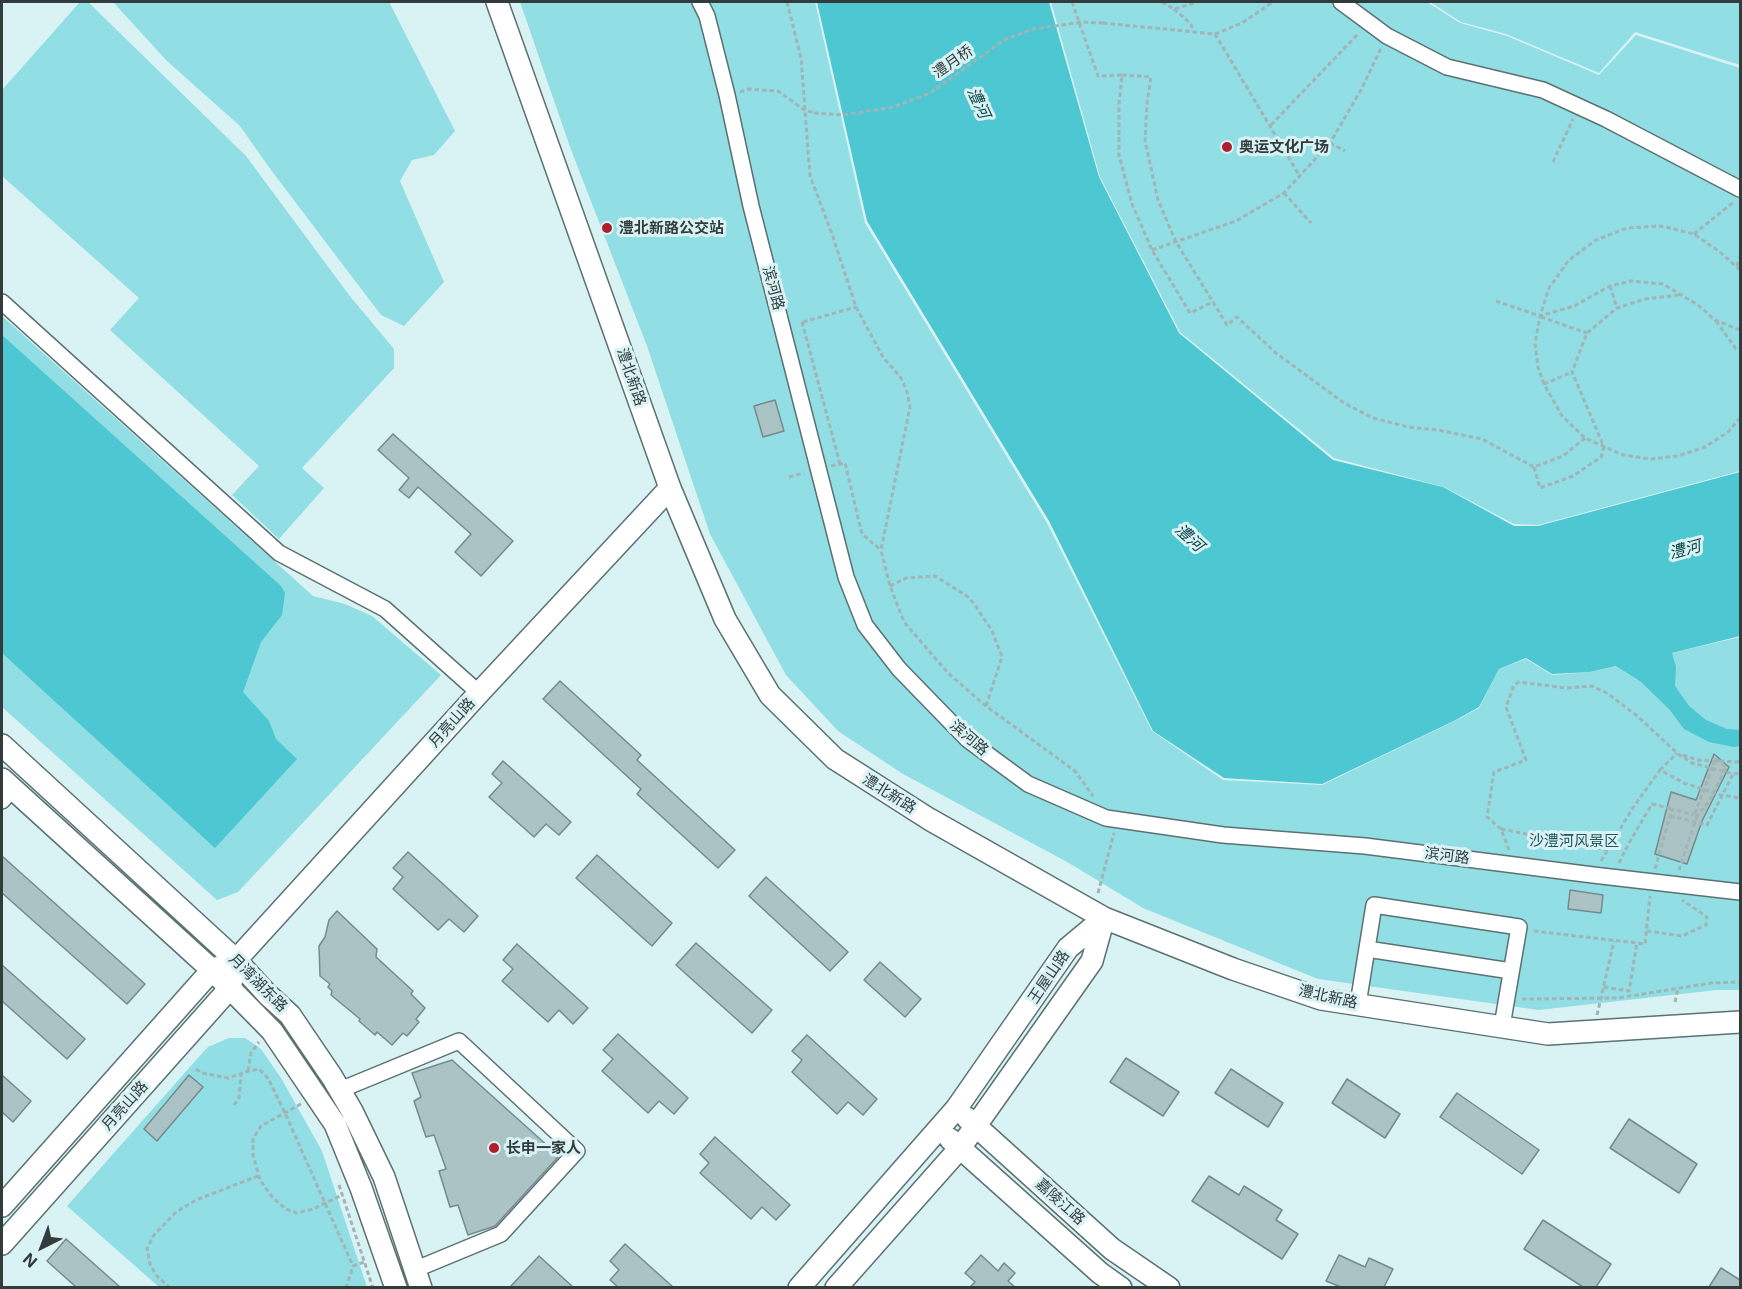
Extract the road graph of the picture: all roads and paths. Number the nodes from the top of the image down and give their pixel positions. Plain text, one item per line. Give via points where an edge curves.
1 (497, 2) edge
2 (700, 2) edge
3 (788, 2) edge
4 (1072, 2) edge
5 (1162, 2) edge
6 (1198, 2) edge
7 (1273, 2) edge
8 (1341, 2) edge
9 (1174, 9) junction
10 (1369, 22) junction
11 (1195, 32) junction
12 (1215, 34) junction
13 (1388, 36) junction
14 (1122, 75) junction
15 (727, 95) junction
16 (1579, 107) junction
17 (804, 109) junction
18 (1271, 125) junction
19 (1330, 143) junction
20 (1345, 151) dead end
21 (1553, 162) dead end
22 (1299, 175) junction
23 (1740, 189) edge
24 (1284, 193) junction
25 (1740, 196) edge
26 (1311, 223) dead end
27 (1694, 234) junction
28 (1176, 242) junction
29 (1152, 250) junction
30 (1740, 256) edge
31 (1737, 266) junction
32 (1740, 270) edge
33 (1610, 286) junction
34 (1679, 295) junction
35 (1496, 301) dead end
36 (2, 302) edge
37 (1213, 302) junction
38 (856, 307) junction
39 (1617, 308) junction
40 (1540, 316) junction
41 (1715, 320) junction
42 (802, 322) junction
43 (783, 327) junction
44 (1740, 330) edge
45 (1587, 333) junction
46 (1740, 350) edge
47 (1572, 372) junction
48 (1544, 384) junction
49 (1740, 418) edge
50 (1585, 438) junction
51 (1604, 447) junction
52 (840, 464) junction
53 (1534, 467) junction
54 (819, 468) junction
55 (789, 477) dead end
56 (670, 488) junction
57 (881, 550) junction
58 (890, 586) junction
59 (479, 693) junction
60 (986, 706) junction
61 (2, 745) edge
62 (1677, 753) junction
63 (1740, 762) edge
64 (1660, 770) junction
65 (1740, 773) edge
66 (1733, 774) junction
67 (5, 790) edge
68 (1721, 795) junction
69 (1740, 798) edge
70 (1672, 809) junction
71 (1670, 816) junction
72 (1696, 816) junction
73 (1112, 819) junction
74 (1502, 829) junction
75 (1608, 849) junction
76 (1659, 853) dead end
77 (1514, 864) junction
78 (1679, 870) dead end
79 (1593, 875) junction
80 (1613, 877) junction
81 (1651, 891) dead end
82 (1740, 891) edge
83 (1681, 899) dead end
84 (1098, 915) junction
85 (1534, 931) dead end
86 (1647, 931) junction
87 (1614, 941) junction
88 (1637, 944) junction
89 (1367, 949) junction
90 (236, 960) junction
91 (212, 970) junction
92 (1511, 971) junction
93 (1740, 982) edge
94 (1604, 987) junction
95 (230, 988) junction
96 (1678, 989) junction
97 (1507, 997) junction
98 (1601, 999) junction
99 (1675, 1002) dead end
100 (1358, 1004) junction
101 (1740, 1023) edge
102 (1502, 1026) junction
103 (1593, 1031) junction
104 (254, 1036) dead end
105 (259, 1042) junction
106 (266, 1049) dead end
107 (196, 1069) dead end
108 (248, 1071) junction
109 (241, 1074) junction
110 (340, 1090) junction
111 (234, 1105) dead end
112 (956, 1109) junction
113 (285, 1113) junction
114 (306, 1113) dead end
115 (976, 1126) junction
116 (939, 1129) junction
117 (960, 1148) junction
118 (259, 1176) junction
119 (338, 1185) dead end
120 (342, 1195) junction
121 (326, 1203) junction
122 (2, 1206) edge
123 (2, 1244) edge
124 (364, 1262) junction
125 (354, 1266) junction
126 (417, 1279) edge
127 (170, 1287) edge
128 (346, 1287) edge
129 (373, 1287) edge
130 (396, 1287) edge
131 (799, 1287) edge
132 (836, 1287) edge
133 (1121, 1287) edge
134 (1169, 1287) edge

1 - 56 street, 澧北新路
2 - 15 street, 滨河路
3 - 17 path via 801,58
4 - 14 path via 1098,76
5 - 9 path
6 - 9 path
7 - 12 path via 1242,23
8 - 10 street
9 - 11 path
10 - 13 street
10 - 18 path
11 - 12 path, 澧月桥
11 - 17 path, 澧月桥, bridge via 1083,22 1033,29 1004,40 930,93 893,107 843,115
12 - 18 path
13 - 16 street via 1447,67 1543,90
13 - 19 path
14 - 28 path via 1150,77 1145,141 1158,200
14 - 29 path via 1119,155 1132,204
15 - 17 path, 澧月桥 via 749,89 778,91
15 - 43 street, 滨河路
16 - 21 path
16 - 23 street
17 - 38 path via 810,176
18 - 22 path
19 - 20 path
19 - 22 path
22 - 24 path
24 - 26 path
24 - 28 path via 1236,220
25 - 27 path
27 - 31 path
27 - 40 path via 1661,226 1628,228 1596,240 1569,260 1549,288
28 - 29 path
28 - 37 path
29 - 37 path via 1190,313
30 - 31 path
31 - 32 path
33 - 34 path via 1631,281 1663,284
33 - 39 path
33 - 40 path via 1574,306
34 - 39 path via 1645,299
34 - 41 path
35 - 40 path
36 - 59 street via 279,553 386,609
37 - 53 path via 1227,325 1237,317 1284,360 1344,403 1373,418 1482,439
38 - 42 path
38 - 57 path via 883,357 901,378 910,407
39 - 45 path
40 - 45 path
40 - 48 path via 1535,343
41 - 44 path
41 - 46 path
42 - 43 path
42 - 52 path
43 - 54 street, 滨河路
45 - 47 path
47 - 48 path
47 - 51 path
48 - 50 path via 1562,416
49 - 51 path via 1728,432 1705,447 1678,456 1651,459 1623,455
50 - 51 path
50 - 53 path via 1563,456
51 - 53 path via 1601,457 1573,476 1540,488
52 - 54 path
52 - 57 path via 845,463 862,534
54 - 55 path
54 - 73 street, 滨河路 via 846,577 865,626 899,669 968,740 1028,784
56 - 59 street, 月亮山路
56 - 84 street, 澧北新路 via 725,619 770,694 835,759 929,819
57 - 58 path
58 - 60 path via 904,622 948,673
58 - 60 path via 906,578 935,576 968,596 992,631 1002,657
59 - 90 street, 月亮山路
60 - 73 path via 1075,771
61 - 90 street, 月湾湖东路
62 - 63 path via 1697,760
62 - 64 path
62 - 66 path via 1692,763
62 - 74 path via 1608,693 1592,686 1566,688 1519,682 1514,685 1506,707 1526,760 1494,772 1487,817
64 - 68 path
64 - 75 path
65 - 66 path
66 - 68 path
67 - 91 street, 月湾湖东路
68 - 69 path
68 - 71 path via 1707,825
70 - 71 path
70 - 72 path
70 - 80 path via 1652,804
71 - 76 path
72 - 72 path, bridge via 1710,800 1726,767 1716,759
72 - 78 path, bridge
73 - 77 street, 滨河路 via 1222,836 1365,846
73 - 84 path
74 - 75 path
74 - 77 path
75 - 79 path
77 - 79 street, 滨河路
79 - 80 street, 滨河路
80 - 82 street, 滨河路
81 - 86 path
83 - 86 path via 1707,917 1706,925 1682,936
84 - 100 street, 澧北新路 via 1233,969 1321,999
84 - 112 street, 王屋山路 via 1068,948
84 - 115 street, 王屋山路 via 1092,961
85 - 87 path
86 - 88 path via 1645,944
87 - 88 path
87 - 94 path
88 - 94 path via 1629,991
89 - 92 street
89 - 92 street via 1374,905 1519,927
89 - 100 street
90 - 91 street, 月亮山路
90 - 95 street, 月亮山路
90 - 110 street, 月湾湖东路 via 290,1015
91 - 95 street, 月湾湖东路
91 - 122 street, 月亮山路
92 - 97 street
93 - 96 path
94 - 98 path
95 - 123 street, 月亮山路
95 - 130 street, 月湾湖东路 via 272,1031 335,1125
96 - 98 path
96 - 99 path
97 - 98 path
97 - 102 street
98 - 103 path
100 - 102 street, 澧北新路
101 - 103 street, 澧北新路
102 - 103 street, 澧北新路 via 1548,1034
104 - 105 path
105 - 106 path
105 - 108 path via 251,1053
107 - 109 path via 228,1078
108 - 109 path
108 - 113 path via 259,1069 268,1078
109 - 111 path via 239,1098
110 - 126 street, 月湾湖东路 via 384,1177
110 - 126 street via 459,1041 577,1151 501,1234
112 - 115 street, 嘉陵江路
112 - 116 street, 王屋山路
113 - 114 path via 301,1104
113 - 118 path via 261,1126 253,1139
113 - 121 path
115 - 117 street, 王屋山路
115 - 134 street, 嘉陵江路 via 1112,1249
116 - 117 street, 嘉陵江路
116 - 131 street, 王屋山路
117 - 132 street, 王屋山路
117 - 133 street, 嘉陵江路 via 1100,1273
118 - 121 path via 273,1198 286,1209 297,1213
118 - 127 path via 196,1200 176,1212 154,1235 147,1248 150,1264
119 - 120 path
120 - 121 path
120 - 124 path
121 - 125 path
124 - 125 path
124 - 129 path
125 - 128 path

